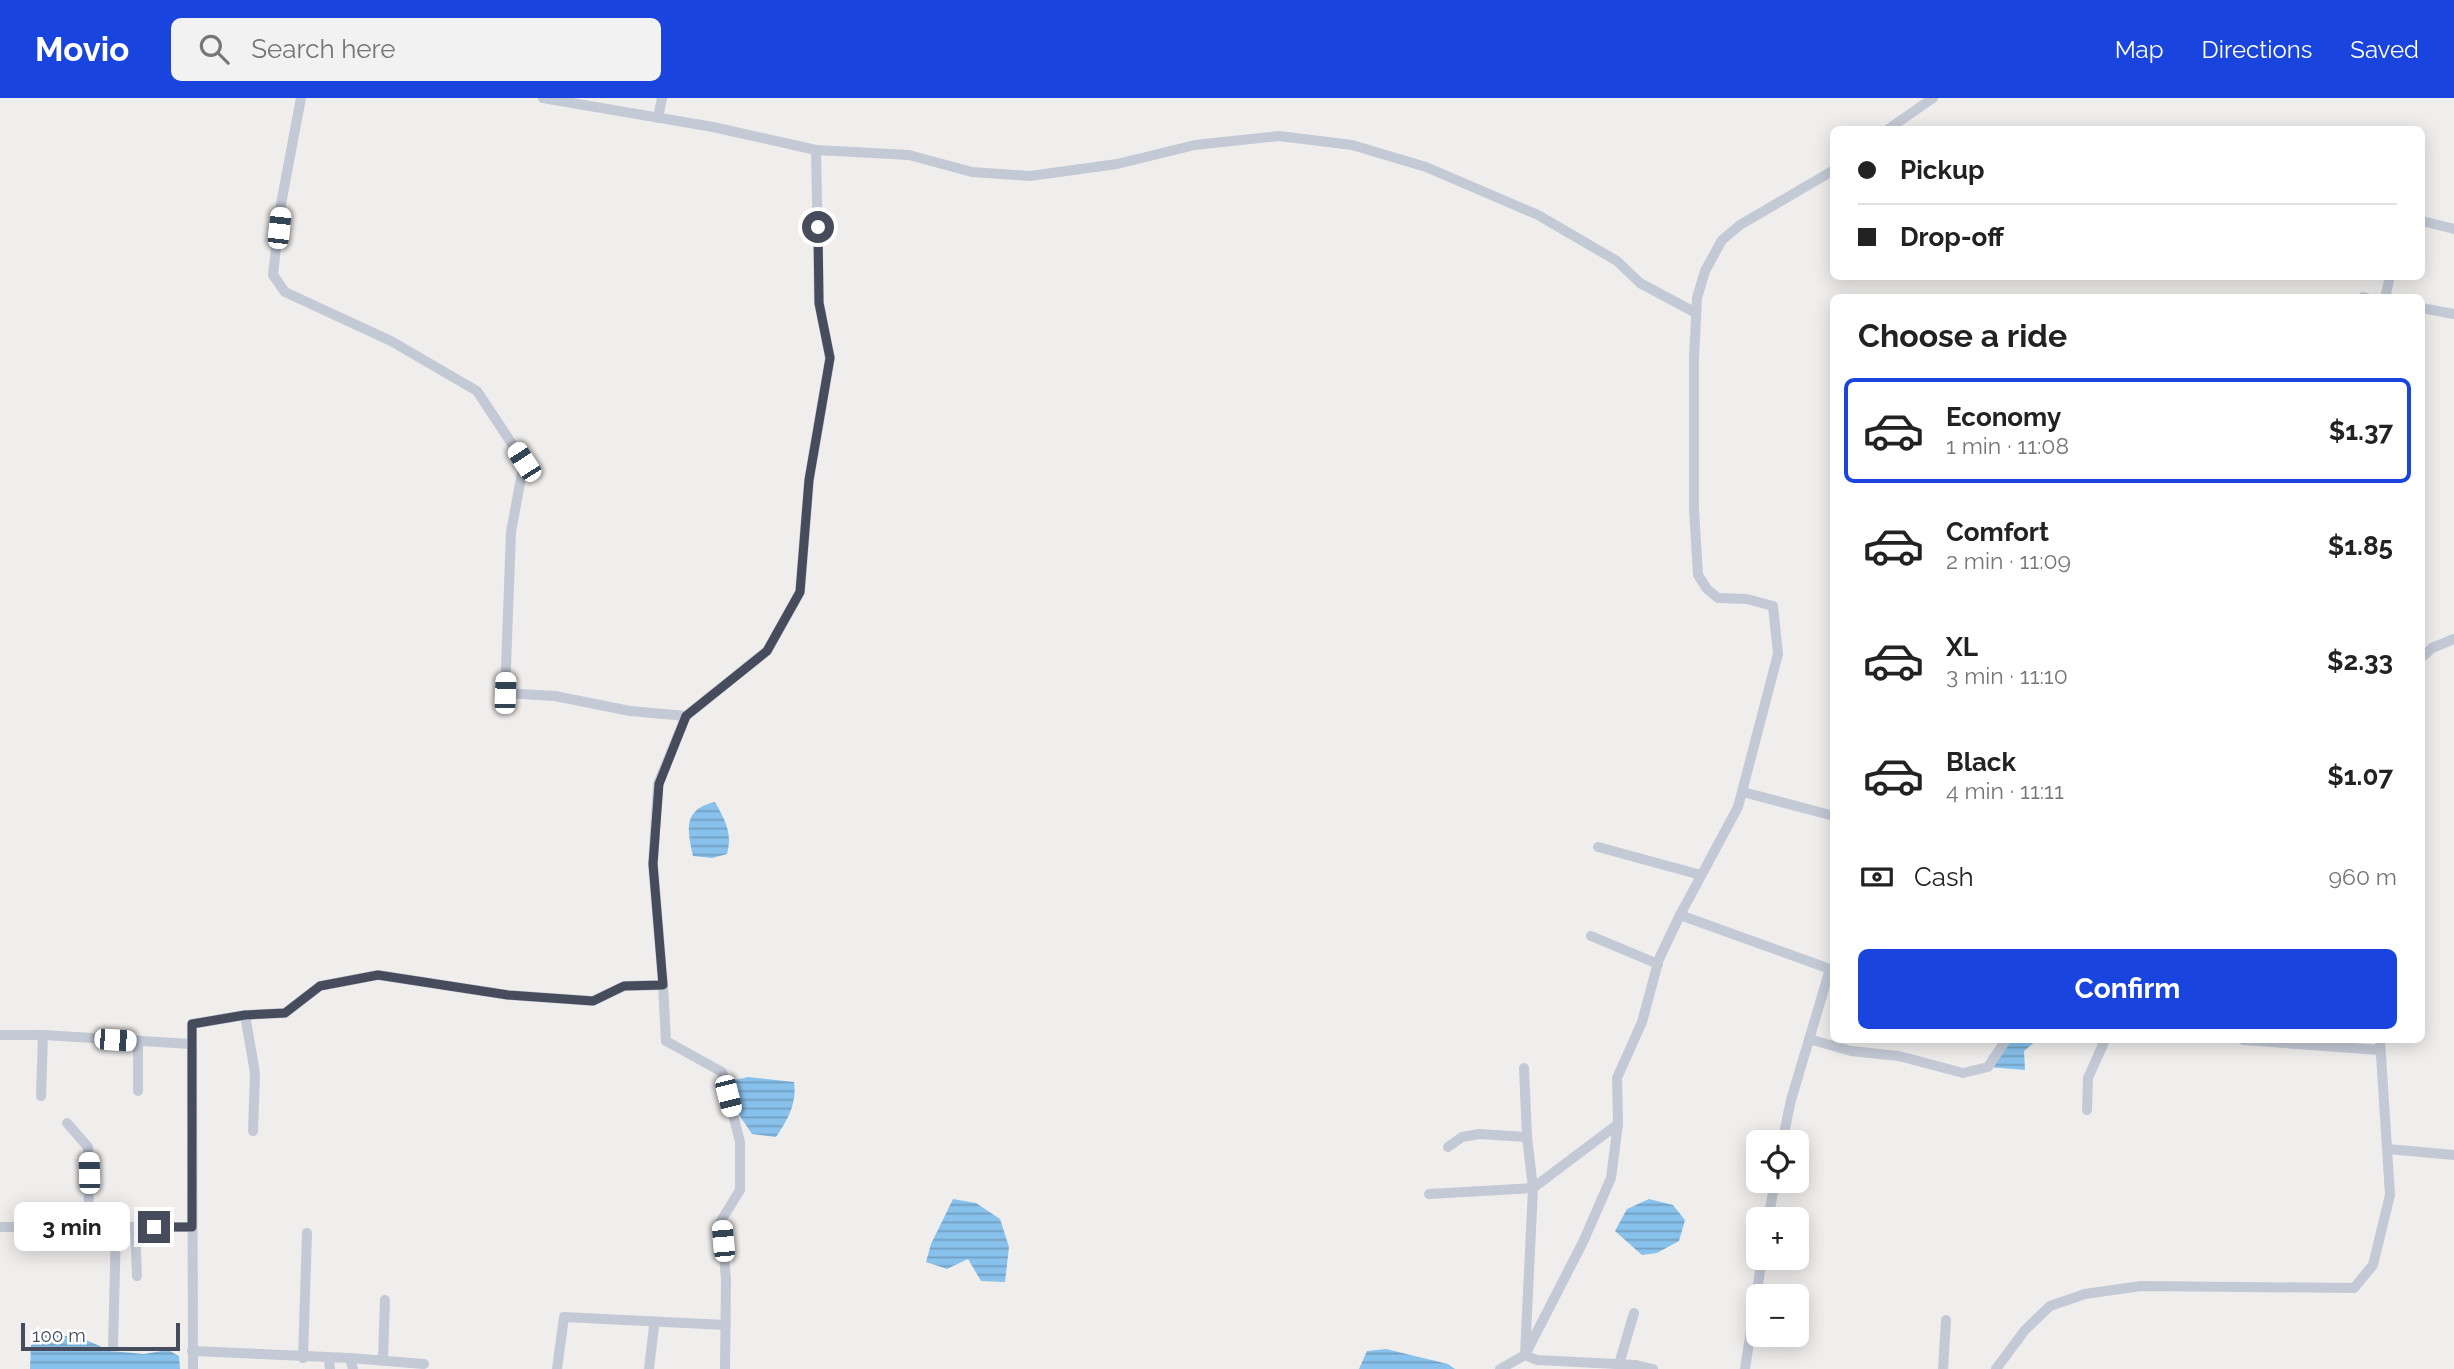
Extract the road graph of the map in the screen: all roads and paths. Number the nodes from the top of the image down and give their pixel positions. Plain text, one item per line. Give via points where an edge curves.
1 (301, 98) edge
2 (543, 98) edge
3 (662, 98) edge
4 (1933, 98) edge
5 (658, 118) junction
6 (1893, 126) edge
7 (816, 150) junction
8 (1830, 172) edge
9 (2425, 222) edge
10 (2454, 229) edge
11 (2425, 309) edge
12 (1696, 313) junction
13 (2454, 314) edge
14 (2454, 639) edge
15 (2425, 654) edge
16 (686, 716) junction
17 (1743, 792) junction
18 (1830, 815) edge
19 (1598, 847) dead end
20 (1701, 875) junction
21 (1680, 915) junction
22 (1591, 936) dead end
23 (1658, 964) junction
24 (663, 985) junction
25 (245, 1015) junction
26 (0, 1035) edge
27 (43, 1035) junction
28 (1809, 1039) junction
29 (138, 1041) junction
30 (2004, 1043) edge
31 (2104, 1043) edge
32 (2325, 1043) edge
33 (191, 1044) junction
34 (2379, 1045) edge
35 (1524, 1069) dead end
36 (138, 1091) dead end
37 (41, 1096) dead end
38 (2087, 1110) dead end
39 (67, 1123) dead end
40 (1618, 1124) junction
41 (1785, 1130) edge
42 (253, 1131) dead end
43 (1527, 1138) junction
44 (1448, 1147) dead end
45 (2388, 1149) junction
46 (2454, 1155) edge
47 (1533, 1188) junction
48 (1429, 1194) dead end
49 (0, 1227) edge
50 (89, 1227) junction
51 (116, 1227) junction
52 (135, 1227) junction
53 (192, 1227) junction
54 (307, 1233) dead end
55 (1760, 1270) edge
56 (137, 1276) dead end
57 (385, 1300) dead end
58 (1634, 1313) dead end
59 (1946, 1320) dead end
60 (726, 1325) junction
61 (654, 1326) dead end
62 (113, 1347) dead end
63 (192, 1351) junction
64 (1525, 1355) junction
65 (303, 1357) junction
66 (329, 1358) junction
67 (350, 1358) junction
68 (383, 1360) junction
69 (424, 1364) dead end
70 (1619, 1364) junction
71 (193, 1369) edge
72 (330, 1369) edge
73 (353, 1369) edge
74 (557, 1369) edge
75 (649, 1369) edge
76 (725, 1369) edge
77 (1500, 1369) edge
78 (1653, 1369) edge
79 (1745, 1369) edge
80 (1943, 1369) edge
81 (1996, 1369) edge

1 - 16 street via 273,275 285,292 391,341 477,391 524,462 511,532 505,693
2 - 5 street
3 - 5 street
4 - 6 street
5 - 7 street
7 - 12 street via 909,155 972,172 1030,176 1117,164 1195,145 1279,135 1352,145 1426,167 1538,215 1617,261 1640,283
7 - 16 street via 819,303 830,358 809,480 800,592 767,651
8 - 12 street via 1722,240 1705,271
9 - 10 street
11 - 13 street
12 - 17 street via 1698,575 1718,598 1773,606 1778,654
14 - 15 street
16 - 24 street via 659,784 653,864
17 - 18 street
17 - 20 street
19 - 20 street
20 - 21 street
21 - 23 street
21 - 28 street via 1830,969
22 - 23 street
23 - 40 street via 1642,1022 1617,1078
24 - 25 street via 624,986 593,1001 508,995 378,975 320,986 285,1013
24 - 60 street via 666,1041 722,1072 740,1142 740,1190 721,1222
25 - 33 street via 192,1024
25 - 42 street via 255,1073
26 - 27 street
27 - 29 street
27 - 37 street
28 - 30 street via 1963,1073 1987,1067
28 - 41 street
29 - 33 street
29 - 36 street
31 - 38 street via 2088,1078
32 - 34 street
33 - 53 street
34 - 45 street
35 - 43 street
39 - 50 street via 88,1147
40 - 47 street
40 - 64 street via 1611,1178 1600,1206
43 - 44 street via 1479,1134 1462,1137
43 - 47 street
45 - 46 street
45 - 81 street via 2390,1195 2373,1265 2354,1288 2141,1286 2085,1294 2050,1306
47 - 48 street
47 - 64 street
49 - 50 street
50 - 51 street
51 - 52 street
51 - 62 street
52 - 53 street
52 - 56 street
53 - 63 street
54 - 65 street
55 - 79 street
57 - 68 street
58 - 70 street
59 - 80 street
60 - 74 street via 564,1317
60 - 76 street
61 - 75 street
63 - 65 street
63 - 71 street
64 - 70 street via 1536,1360
64 - 77 street
65 - 66 street
66 - 67 street
66 - 72 street
67 - 68 street
67 - 73 street
68 - 69 street
70 - 78 street

